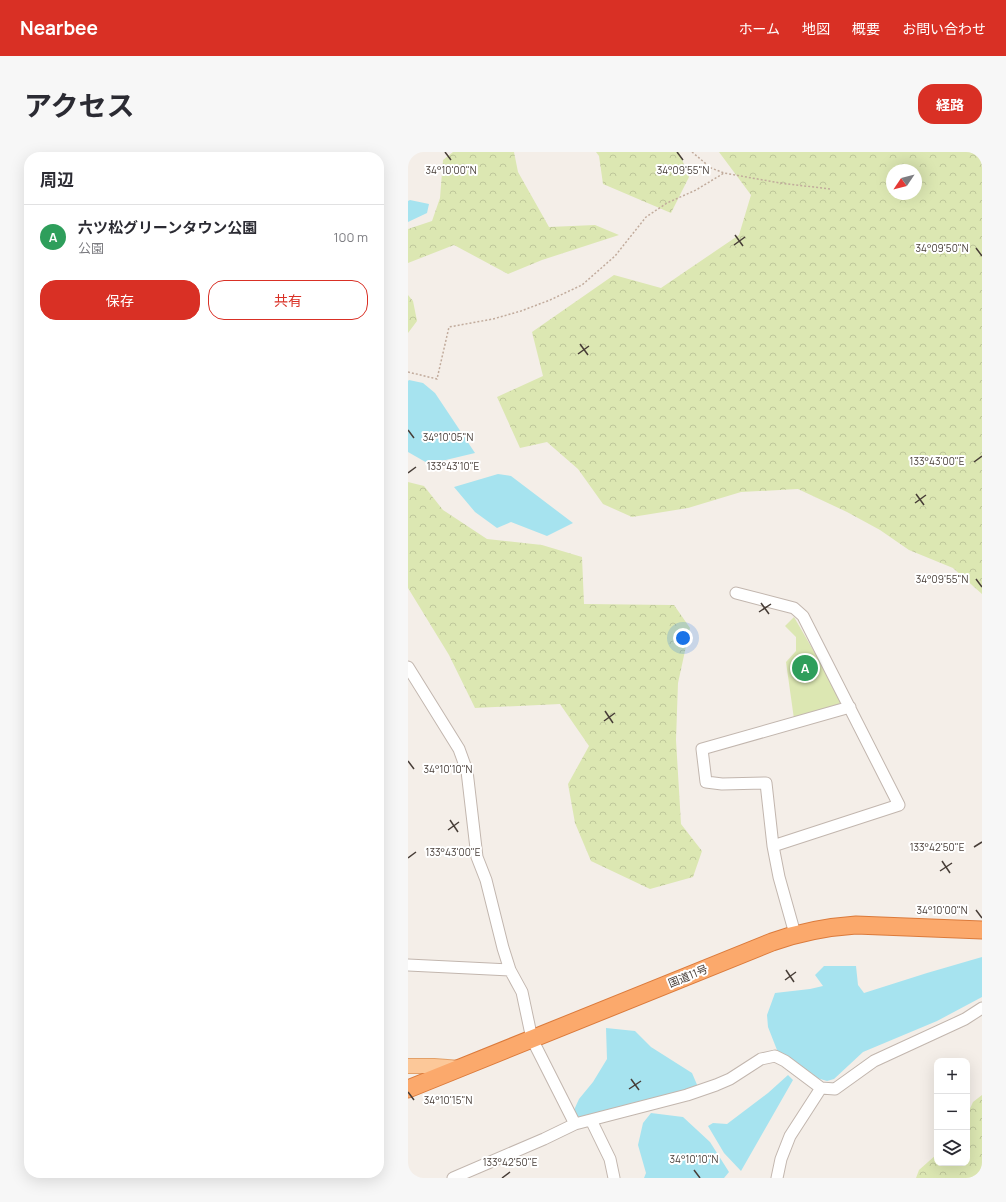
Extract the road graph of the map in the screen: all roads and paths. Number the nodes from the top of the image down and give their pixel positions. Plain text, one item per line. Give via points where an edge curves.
1 (692, 152) edge
2 (724, 173) junction
3 (830, 189) dead end
4 (408, 372) edge
5 (736, 593) dead end
6 (408, 667) edge
7 (850, 707) junction
8 (773, 846) junction
9 (982, 930) edge
10 (795, 934) junction
11 (408, 965) edge
12 (510, 970) junction
13 (982, 1008) edge
14 (532, 1039) junction
15 (408, 1066) edge
16 (460, 1068) junction
17 (821, 1088) junction
18 (408, 1089) edge
19 (591, 1120) junction
20 (575, 1124) junction
21 (453, 1178) edge
22 (614, 1178) edge
23 (777, 1178) edge

1 - 2 path via 711,168
2 - 3 path
2 - 4 path via 696,190 667,203 646,218 615,256 582,285 521,311 449,327 437,379
5 - 7 street via 794,608 803,616
6 - 12 street via 459,749 467,771 477,857 486,880
7 - 8 street via 899,805
7 - 8 street via 702,750 706,782 766,783
8 - 10 street via 778,878
9 - 10 highway, 国道11号 via 856,925
10 - 14 highway, 国道11号
11 - 12 street
12 - 14 street via 522,992
13 - 17 street via 965,1019 874,1061 834,1089
14 - 16 highway, 国道11号
14 - 20 street
15 - 16 main road
16 - 18 highway, 国道11号
17 - 19 street via 786,1061 775,1056 761,1060 730,1079 708,1088
17 - 23 street via 790,1136
19 - 20 street
19 - 22 street via 610,1159
20 - 21 street

